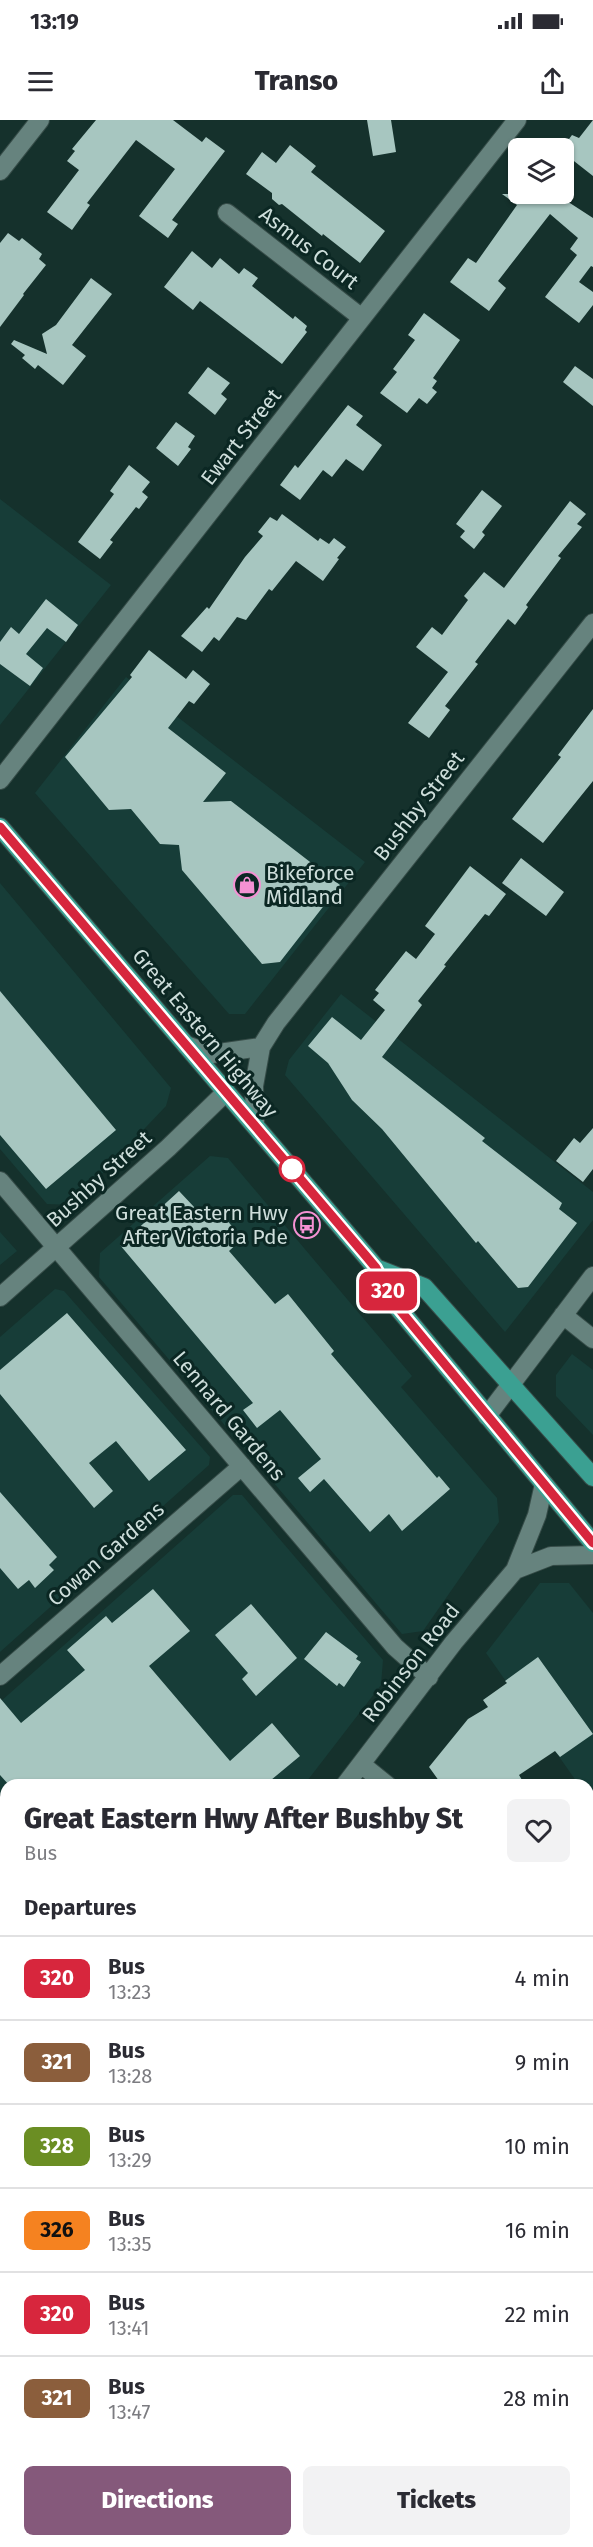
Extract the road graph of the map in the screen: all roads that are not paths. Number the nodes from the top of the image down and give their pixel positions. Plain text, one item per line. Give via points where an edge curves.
1 (40, 120) edge
2 (517, 120) edge
3 (0, 171) edge
4 (227, 213) dead end
5 (362, 318) junction
6 (593, 623) edge
7 (0, 780) edge
8 (0, 827) edge
9 (186, 1045) junction
10 (261, 1047) junction
11 (226, 1092) junction
12 (255, 1125) junction
13 (0, 1181) edge
14 (57, 1248) junction
15 (376, 1268) junction
16 (593, 1276) edge
17 (0, 1297) edge
18 (563, 1315) junction
19 (593, 1339) edge
20 (511, 1387) junction
21 (487, 1416) junction
22 (242, 1466) junction
23 (593, 1477) edge
24 (544, 1484) junction
25 (593, 1544) edge
26 (593, 1555) edge
27 (515, 1570) junction
28 (0, 1676) edge
29 (429, 1677) junction
30 (361, 1764) junction
31 (350, 1779) edge
32 (380, 1779) edge

1 - 3 street
2 - 5 street, Ewart Street
4 - 5 street, Asmus Court
5 - 7 street, Ewart Street
6 - 10 street, Bushby Street via 278,1020
8 - 9 highway, Great Eastern Highway
9 - 10 street via 212,1054
9 - 11 highway, Great Eastern Highway
10 - 12 street, Bushby Street via 254,1086
11 - 12 highway, Great Eastern Highway
11 - 14 street, Bushby Street
12 - 15 highway, Great Eastern Highway
13 - 14 street, Lennard Gardens
14 - 17 street, Bushby Street
14 - 22 street, Lennard Gardens
15 - 20 highway, Great Eastern Highway via 424,1287
15 - 21 highway, Great Eastern Highway via 394,1303
16 - 18 street
18 - 19 street
18 - 20 street
20 - 21 street
20 - 23 highway, Great Eastern Highway
21 - 24 highway, Great Eastern Highway
22 - 28 street, Cowan Gardens
22 - 29 street, Lennard Gardens via 395,1647
24 - 25 highway, Great Eastern Highway
24 - 27 street, Robinson Road via 537,1515
26 - 27 street, Robinson Road via 551,1556
27 - 29 street, Robinson Road
29 - 30 street, Robinson Road
30 - 31 street, Robinson Road
30 - 32 street

